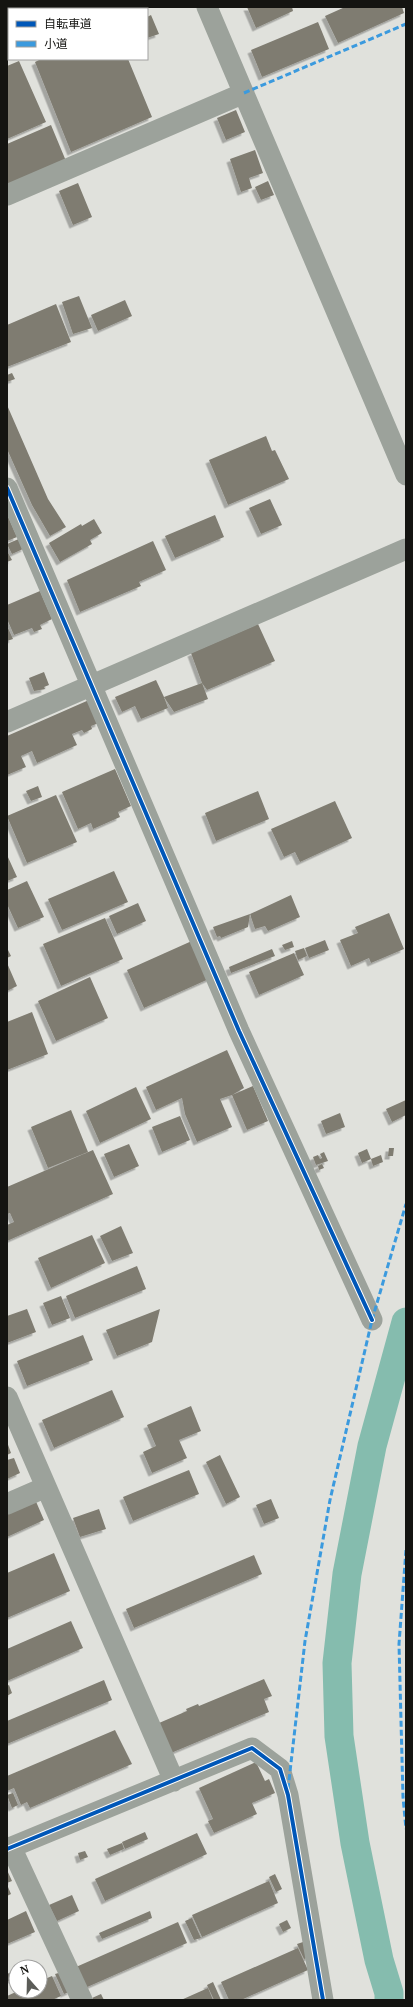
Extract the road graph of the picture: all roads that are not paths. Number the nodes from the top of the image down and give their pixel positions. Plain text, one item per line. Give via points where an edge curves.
1 (207, 7) edge
2 (244, 93) junction
3 (7, 195) edge
4 (406, 475) edge
5 (7, 488) edge
6 (406, 549) edge
7 (91, 686) junction
8 (7, 722) edge
9 (372, 1320) dead end
10 (10, 1411) edge
11 (46, 1487) junction
12 (7, 1504) edge
13 (174, 1781) junction
14 (9, 1848) edge
15 (82, 2000) edge
16 (324, 2000) edge

1 - 2 street
2 - 3 street
2 - 4 street
5 - 7 street
6 - 7 street
7 - 8 street
7 - 9 street via 239,1031
10 - 11 street
11 - 12 street
11 - 13 street
13 - 14 street
13 - 16 street via 252,1748 280,1769 288,1794
14 - 15 street

